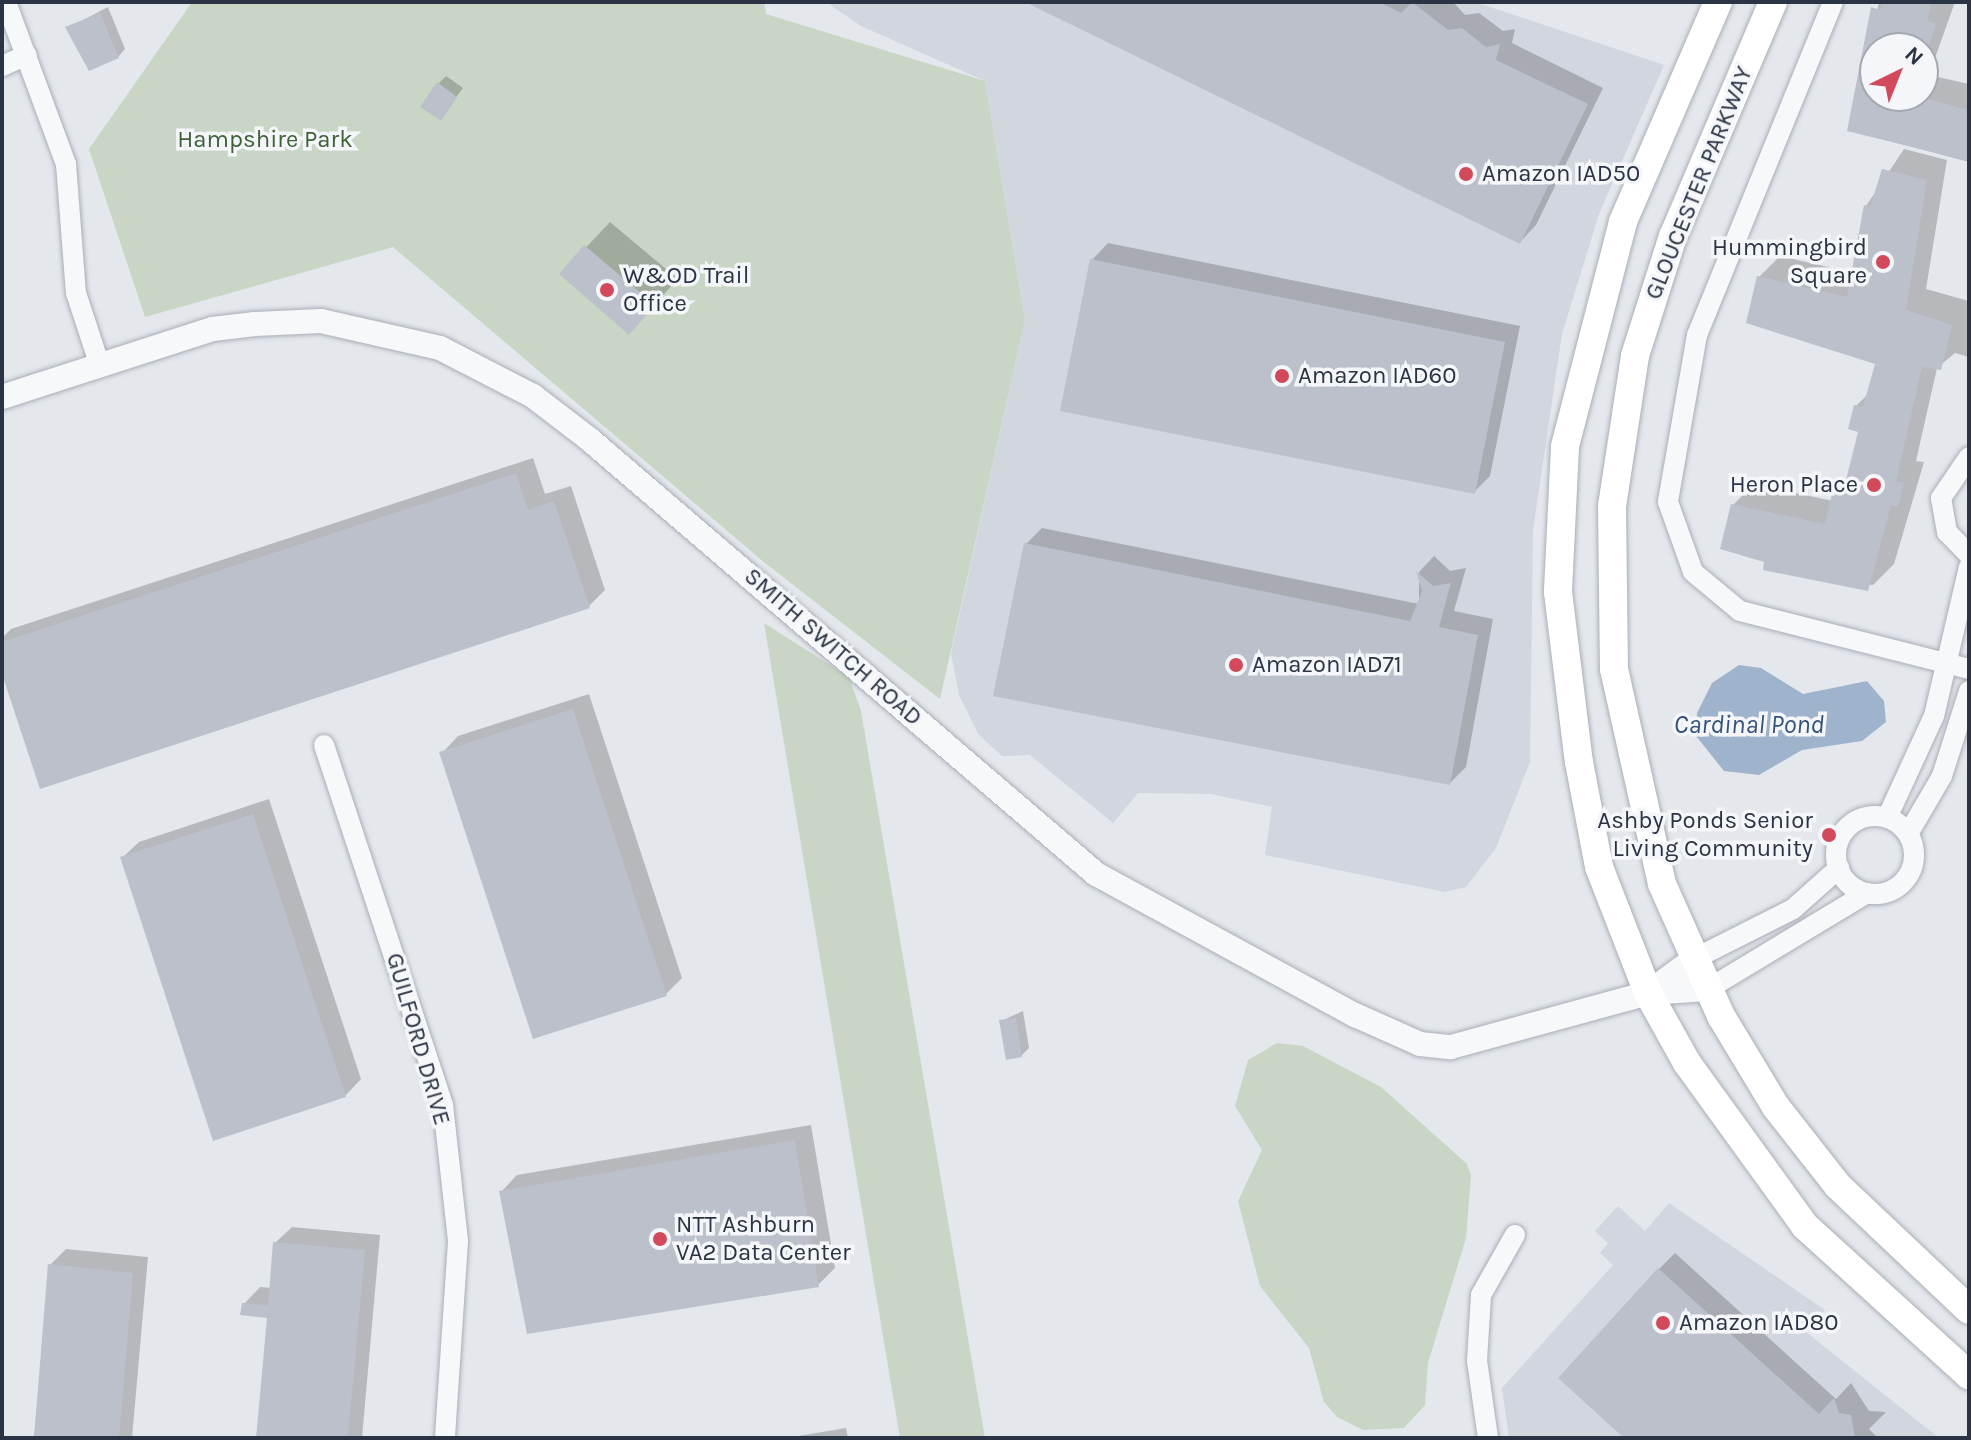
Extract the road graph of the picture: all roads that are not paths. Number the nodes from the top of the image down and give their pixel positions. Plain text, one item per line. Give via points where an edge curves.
1 (6, 2) edge
2 (1718, 2) edge
3 (1773, 2) edge
4 (1833, 2) edge
5 (27, 55) junction
6 (2, 66) edge
7 (99, 363) junction
8 (2, 397) edge
9 (1969, 457) edge
10 (1969, 555) edge
11 (1969, 567) edge
12 (1947, 663) junction
13 (1969, 669) edge
14 (1969, 691) edge
15 (324, 745) dead end
16 (1887, 818) junction
17 (1908, 834) junction
18 (1839, 868) junction
19 (1867, 893) junction
20 (1694, 959) junction
21 (1708, 989) junction
22 (1648, 993) junction
23 (1515, 1235) dead end
24 (1969, 1310) edge
25 (1969, 1375) edge
26 (445, 1438) edge
27 (1488, 1438) edge

1 - 5 street
2 - 22 main road via 1600,290 1565,447 1559,516 1566,686 1585,792 1599,867
3 - 20 main road, GLOUCESTER PARKWAY via 1651,296 1621,424 1612,507 1608,595 1624,732 1662,884
4 - 12 street via 1697,335 1668,502 1693,572 1740,611
5 - 6 street
5 - 7 street via 66,164 76,293
7 - 8 street, SMITH SWITCH ROAD
7 - 22 street, SMITH SWITCH ROAD via 213,329 268,323 321,321 440,348 533,396 589,439 1072,856 1355,1015 1420,1044 1451,1047
9 - 10 street via 1941,498 1947,532
11 - 12 street
12 - 13 street
12 - 16 street via 1923,748
14 - 17 street via 1942,776
15 - 26 street, GUILFORD DRIVE via 443,1105 458,1241
16 - 17 street
16 - 18 street via 1861,818 1847,828 1838,843
17 - 19 street via 1914,857 1908,875 1886,892
18 - 19 street
18 - 20 street via 1793,909
19 - 21 street
20 - 21 main road, GLOUCESTER PARKWAY
20 - 22 street, SMITH SWITCH ROAD
21 - 22 street, SMITH SWITCH ROAD
21 - 24 main road, GLOUCESTER PARKWAY via 1776,1107 1838,1186
22 - 25 main road via 1730,1128 1805,1226
23 - 27 street via 1481,1295 1477,1361

